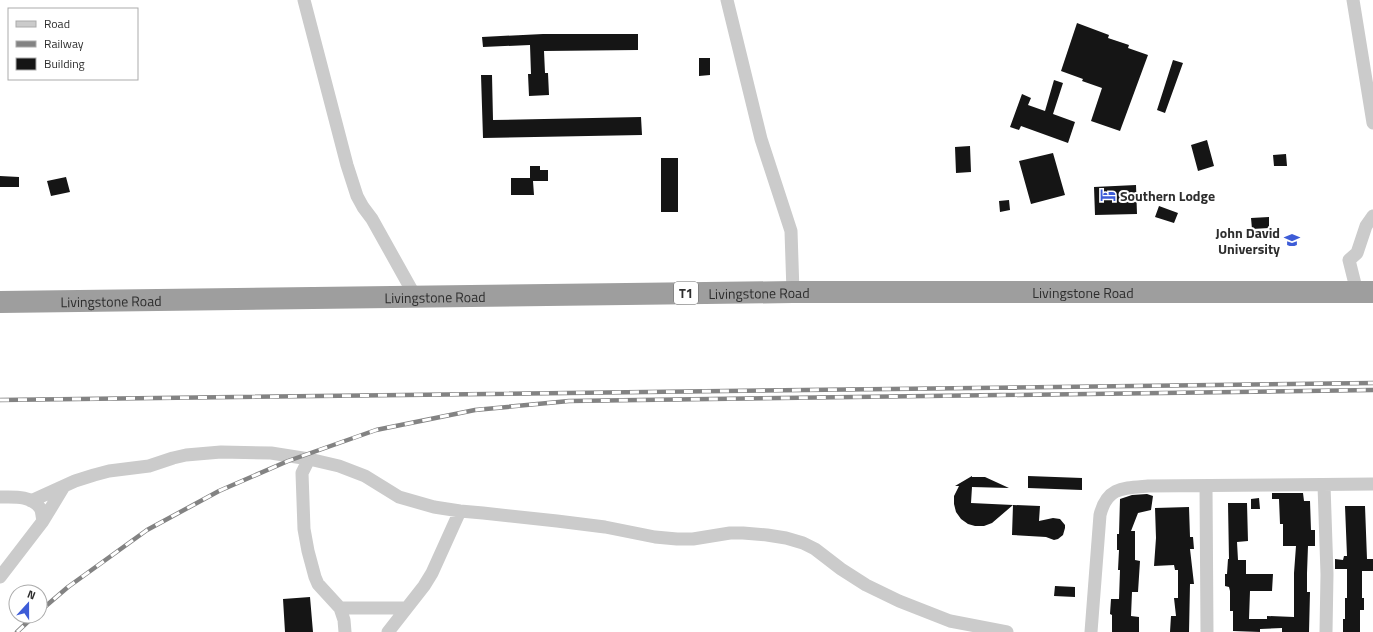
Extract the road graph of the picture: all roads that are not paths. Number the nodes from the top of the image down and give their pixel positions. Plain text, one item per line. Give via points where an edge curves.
1 (304, 0) edge
2 (727, 0) edge
3 (1353, 0) edge
4 (1373, 123) edge
5 (1373, 216) edge
6 (793, 292) junction
7 (1365, 292) edge
8 (415, 296) junction
9 (0, 302) edge
10 (309, 459) junction
11 (1373, 484) edge
12 (1324, 485) junction
13 (1206, 486) junction
14 (63, 488) junction
15 (0, 497) edge
16 (31, 501) junction
17 (460, 511) junction
18 (43, 521) junction
19 (0, 577) edge
20 (340, 608) junction
21 (406, 608) junction
22 (345, 632) edge
23 (388, 632) edge
24 (1007, 632) edge
25 (1091, 632) edge
26 (1207, 632) edge
27 (1326, 632) edge

1 - 8 street via 357,196
2 - 6 street via 761,139 791,231
3 - 4 street
5 - 7 street via 1366,226 1357,253 1349,260
6 - 7 highway, Livingstone Road / T1
6 - 8 highway, Livingstone Road / T1
8 - 9 highway, Livingstone Road / T1
10 - 14 street via 262,452 186,455 149,466 109,471
10 - 17 street via 339,466 365,476 405,500
10 - 20 street via 302,473 305,539 314,577
11 - 12 street
12 - 13 street
12 - 27 street
13 - 25 street via 1131,488 1119,490 1105,500 1100,515
13 - 26 street
14 - 16 street
14 - 18 street
15 - 16 street via 21,497
16 - 18 street via 40,508
17 - 21 street via 432,573
17 - 24 street via 557,520 678,539 730,533 786,538 814,549 866,585 899,601 950,621
18 - 19 street
20 - 21 street
20 - 22 street
21 - 23 street

